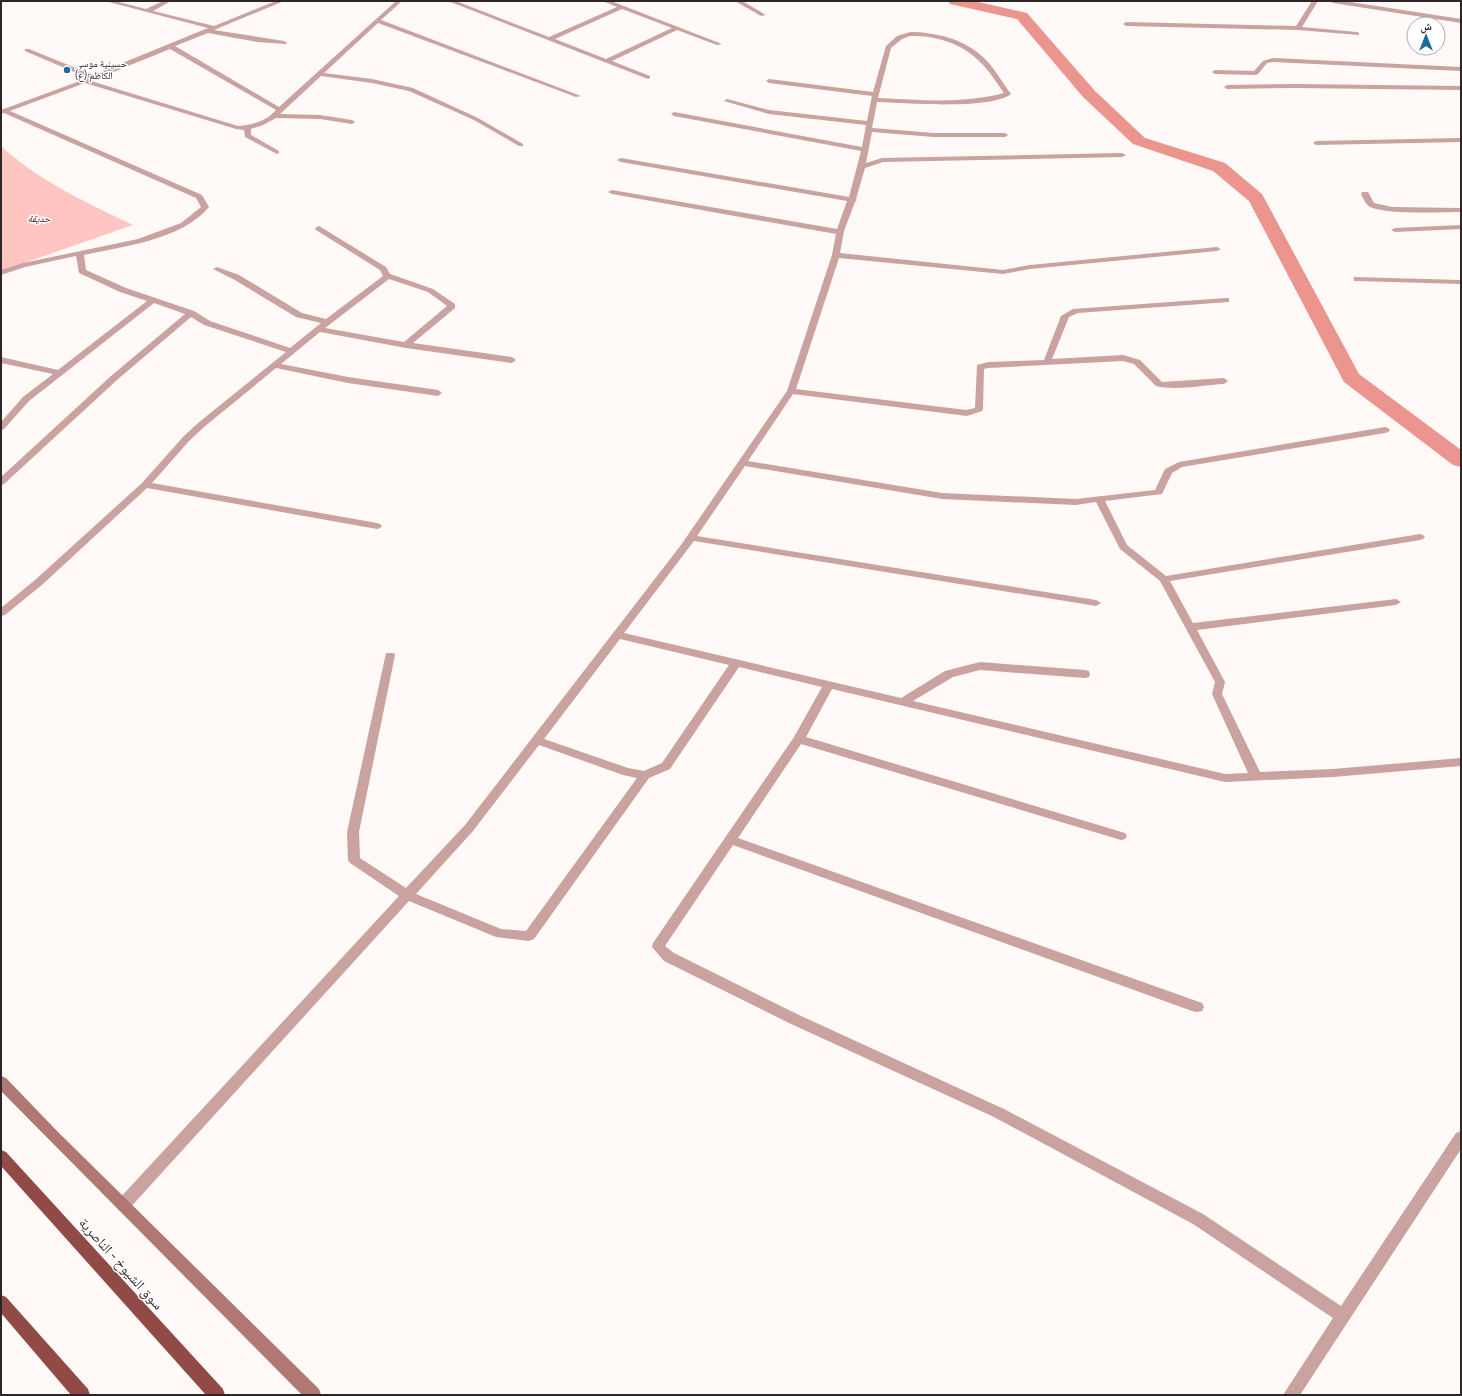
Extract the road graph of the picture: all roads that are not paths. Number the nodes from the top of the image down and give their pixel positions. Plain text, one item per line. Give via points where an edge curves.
1 (108, 1) edge
2 (168, 1) edge
3 (281, 1) edge
4 (399, 1) edge
5 (451, 1) edge
6 (606, 1) edge
7 (738, 1) edge
8 (1315, 1) edge
9 (1333, 1) edge
10 (1373, 4) edge
11 (622, 7) junction
12 (147, 11) junction
13 (764, 15) dead end
14 (377, 21) junction
15 (1461, 21) edge
16 (1126, 24) dead end
17 (214, 28) junction
18 (678, 28) junction
19 (1298, 28) junction
20 (207, 31) junction
21 (1357, 34) dead end
22 (549, 39) junction
23 (284, 43) dead end
24 (719, 44) dead end
25 (170, 46) junction
26 (28, 50) dead end
27 (606, 61) junction
28 (1461, 69) edge
29 (1214, 72) dead end
30 (319, 74) junction
31 (648, 77) dead end
32 (94, 78) junction
33 (85, 81) junction
34 (769, 81) dead end
35 (1227, 87) dead end
36 (1461, 88) edge
37 (578, 96) dead end
38 (875, 97) junction
39 (727, 102) dead end
40 (3, 112) edge
41 (278, 113) junction
42 (674, 114) dead end
43 (352, 122) dead end
44 (869, 126) junction
45 (248, 128) junction
46 (1005, 135) dead end
47 (1461, 140) edge
48 (1316, 143) dead end
49 (521, 145) dead end
50 (865, 150) junction
51 (277, 152) dead end
52 (1122, 155) dead end
53 (621, 160) dead end
54 (861, 167) junction
55 (612, 192) dead end
56 (1365, 194) dead end
57 (853, 200) junction
58 (1461, 210) edge
59 (1461, 227) edge
60 (319, 228) dead end
61 (1395, 230) dead end
62 (840, 232) junction
63 (1218, 249) dead end
64 (80, 253) junction
65 (836, 255) junction
66 (217, 269) dead end
67 (1, 273) edge
68 (387, 276) junction
69 (1357, 279) dead end
70 (1461, 282) edge
71 (153, 300) junction
72 (1226, 300) dead end
73 (191, 313) junction
74 (327, 322) junction
75 (319, 329) junction
76 (406, 345) junction
77 (292, 350) junction
78 (1, 360) edge
79 (512, 360) dead end
80 (1048, 362) junction
81 (274, 365) junction
82 (60, 373) junction
83 (1224, 381) dead end
84 (791, 391) junction
85 (438, 394) dead end
86 (1, 426) edge
87 (1386, 430) dead end
88 (742, 463) junction
89 (1, 482) edge
90 (145, 484) junction
91 (1099, 499) junction
92 (377, 526) dead end
93 (1420, 537) dead end
94 (691, 538) junction
95 (1164, 579) junction
96 (1396, 602) dead end
97 (1096, 603) dead end
98 (1, 613) edge
99 (1190, 627) junction
100 (617, 635) junction
101 (390, 655) dead end
102 (736, 663) junction
103 (1085, 674) dead end
104 (829, 685) junction
105 (903, 702) junction
106 (799, 739) junction
107 (536, 740) junction
108 (1461, 762) edge
109 (645, 775) junction
110 (1256, 777) junction
111 (1121, 836) dead end
112 (731, 840) junction
113 (407, 895) junction
114 (1197, 1007) dead end
115 (1, 1082) edge
116 (1461, 1137) edge
117 (1, 1156) edge
118 (123, 1205) junction
119 (1, 1302) edge
120 (1343, 1316) junction
121 (82, 1395) edge
122 (217, 1395) edge
123 (313, 1395) edge
124 (1291, 1395) edge

1 - 12 street
2 - 12 street
3 - 17 street
4 - 14 street
5 - 22 street
6 - 11 street
7 - 13 street
8 - 19 street
9 - 10 street
10 - 15 street
11 - 18 street
11 - 22 street
12 - 17 street
14 - 30 street
14 - 37 street
16 - 19 street
17 - 20 street
18 - 24 street
18 - 27 street
19 - 21 street
20 - 23 street
20 - 25 street
22 - 27 street
25 - 32 street
25 - 41 street
26 - 32 street
27 - 31 street
28 - 29 street via 1273,60 1265,62 1256,73
30 - 41 street
30 - 49 street via 411,89 476,119
32 - 33 street
33 - 40 street
33 - 45 street via 238,128
34 - 38 street
35 - 36 street
38 - 38 street via 891,44 904,36 920,33 956,43 978,56 1008,94 994,99 959,101
38 - 44 street
39 - 44 street via 769,112
40 - 64 street via 199,197 205,207 184,225 140,240
41 - 43 street
41 - 45 street
42 - 50 street
44 - 46 street via 934,135
44 - 50 street
45 - 51 street via 247,136
47 - 48 street
50 - 54 street
52 - 54 street via 882,160
53 - 57 street
54 - 57 street
55 - 62 street
56 - 58 street via 1371,205 1392,209
57 - 62 street
59 - 61 street
60 - 68 street via 383,268
62 - 65 street
63 - 65 street via 1030,267 1003,272
64 - 67 street via 23,264
64 - 71 street via 82,271
65 - 84 street
66 - 74 street via 236,277 299,315
68 - 74 street
68 - 76 street via 411,282 448,301 452,306
69 - 70 street
71 - 73 street
71 - 82 street
72 - 80 street via 1076,311 1065,316
73 - 77 street via 207,323
73 - 89 street via 114,378
74 - 75 street
75 - 76 street
75 - 77 street
76 - 79 street
77 - 81 street
78 - 82 street
80 - 83 street via 1123,358 1138,362 1159,384
80 - 84 street via 980,367 980,409 967,413
81 - 85 street
81 - 90 street via 191,434
82 - 86 street via 26,399
84 - 88 street
87 - 91 street via 1180,465 1168,471 1160,492
88 - 91 street via 942,496 1076,502
88 - 94 street
90 - 92 street
90 - 98 street via 39,582
91 - 95 street via 1123,547
93 - 95 street
94 - 97 street
94 - 100 street
95 - 99 street
96 - 99 street
99 - 110 street via 1220,682 1217,694
100 - 102 street
100 - 107 street
101 - 113 street via 353,832 354,860
102 - 104 street
102 - 109 street via 666,766
103 - 105 street via 980,666 950,674
104 - 105 street
104 - 106 street
105 - 110 street via 1226,778
106 - 111 street
106 - 112 street
107 - 109 street via 627,772
107 - 113 street via 469,828
108 - 110 street
109 - 113 street via 530,936 500,934
112 - 114 street
112 - 120 street via 658,947 669,957 794,1019 999,1113 1198,1219
113 - 118 street
115 - 118 main road
116 - 120 street
117 - 122 highway, سوق الشيوخ - الناصرية
118 - 123 main road
119 - 121 highway
120 - 124 street

